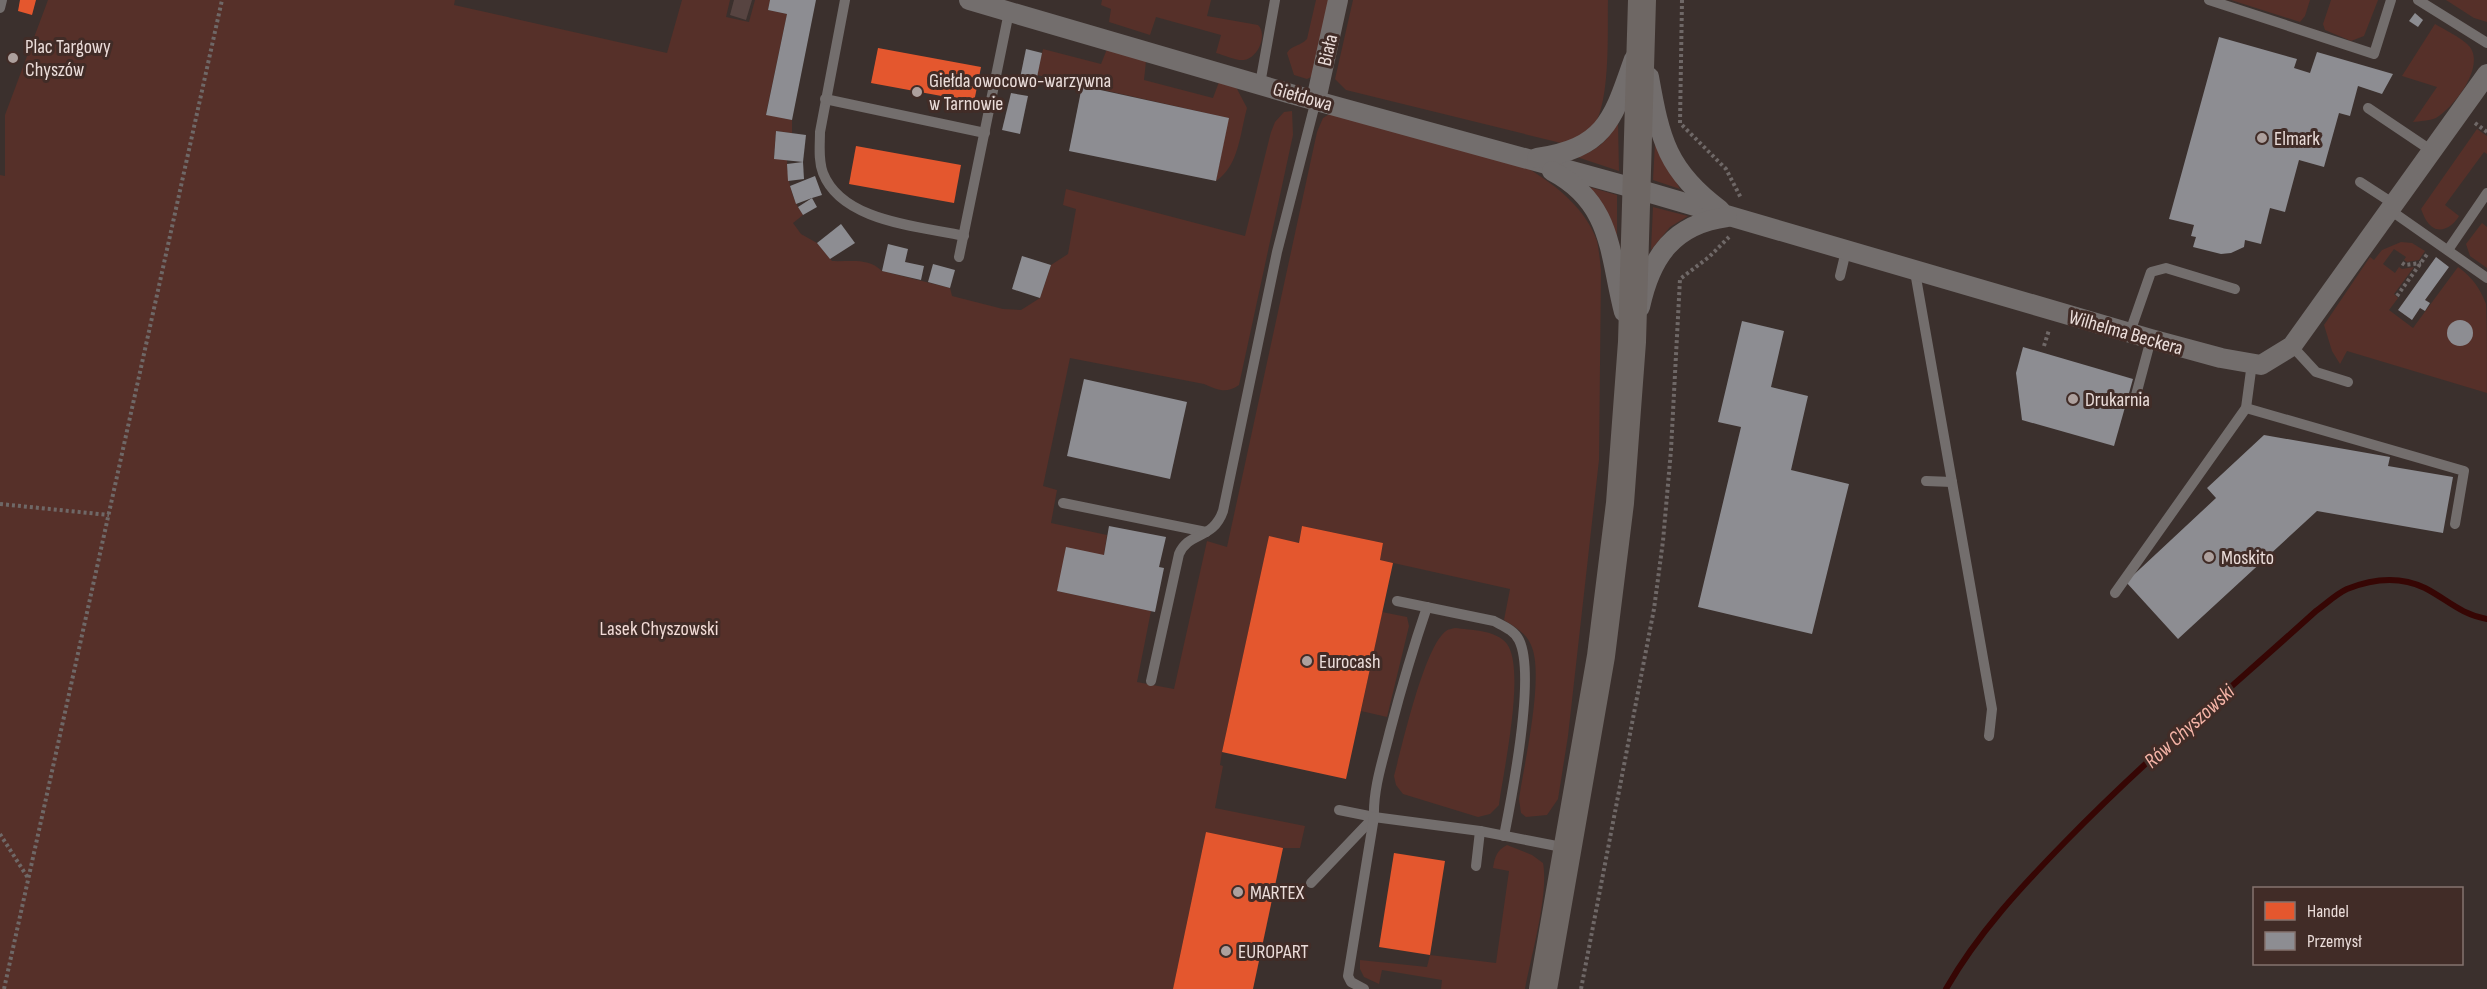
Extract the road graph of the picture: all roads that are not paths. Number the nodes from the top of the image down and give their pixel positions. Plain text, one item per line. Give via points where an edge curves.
1 (845, 0) edge
2 (969, 0) edge
3 (1275, 0) edge
4 (1338, 0) edge
5 (1642, 0) edge
6 (2210, 0) edge
7 (2391, 0) edge
8 (2418, 0) edge
9 (1009, 12) junction
10 (1642, 36) junction
11 (2487, 43) edge
12 (2487, 74) edge
13 (1260, 84) junction
14 (825, 99) junction
15 (1316, 100) junction
16 (2368, 108) dead end
17 (985, 133) junction
18 (2432, 151) junction
19 (1528, 159) junction
20 (2360, 182) dead end
21 (1637, 189) junction
22 (2487, 193) edge
23 (2392, 207) junction
24 (1736, 216) junction
25 (964, 236) junction
26 (2448, 250) junction
27 (1846, 251) junction
28 (959, 257) dead end
29 (1915, 272) junction
30 (1840, 276) dead end
31 (2486, 280) edge
32 (2235, 289) dead end
33 (2130, 332) junction
34 (2151, 339) junction
35 (1632, 342) junction
36 (2292, 346) junction
37 (2252, 363) junction
38 (2348, 382) dead end
39 (2136, 394) dead end
40 (2246, 408) junction
41 (1926, 481) dead end
42 (1952, 482) junction
43 (1063, 503) dead end
44 (2455, 524) dead end
45 (1209, 531) junction
46 (2115, 593) dead end
47 (1397, 601) dead end
48 (1427, 607) junction
49 (1151, 681) dead end
50 (1989, 736) dead end
51 (1339, 810) dead end
52 (1374, 817) junction
53 (1480, 831) junction
54 (1504, 836) junction
55 (1569, 848) junction
56 (1476, 866) dead end
57 (1311, 883) dead end
58 (1348, 976) junction
59 (1346, 989) edge
60 (1364, 989) edge
61 (1543, 989) edge

1 - 14 lane
2 - 9 street, Giełdowa
3 - 13 lane
4 - 15 street, Biała
5 - 10 main road
6 - 7 lane via 2374,54
8 - 11 lane
9 - 13 street, Giełdowa
9 - 17 lane
10 - 19 street via 1619,100 1605,125 1579,148
10 - 21 main road
10 - 24 street via 1657,123 1677,170 1702,197
12 - 18 street, Wilhelma Beckera
13 - 15 street, Giełdowa
14 - 17 lane
14 - 25 lane via 819,152 823,173 839,198 873,217
15 - 19 street, Giełdowa
15 - 45 lane via 1277,252 1223,511 1220,521
16 - 18 lane
17 - 25 lane
18 - 23 street, Wilhelma Beckera
19 - 21 street, Giełdowa
19 - 35 street via 1568,182 1599,215 1615,262
20 - 23 lane
21 - 24 street, Wilhelma Beckera
21 - 35 main road
22 - 26 lane
23 - 26 lane
23 - 36 street, Wilhelma Beckera
24 - 27 street, Wilhelma Beckera
24 - 35 street via 1710,219 1689,227 1669,242 1642,300
25 - 28 lane
26 - 31 lane
27 - 29 street, Wilhelma Beckera
27 - 30 lane
29 - 33 street, Wilhelma Beckera
29 - 42 lane
32 - 33 lane via 2166,268 2151,272
33 - 34 street, Wilhelma Beckera
34 - 37 street, Wilhelma Beckera
34 - 39 lane
35 - 55 main road via 1620,503 1601,656
36 - 37 street, Wilhelma Beckera via 2261,365
36 - 38 lane via 2316,372
37 - 40 lane
40 - 44 lane via 2464,471
40 - 46 lane
41 - 42 lane
42 - 50 lane via 1992,709
43 - 45 lane
45 - 49 lane via 1187,543 1178,556
47 - 48 lane
48 - 52 lane via 1380,768
48 - 54 lane via 1494,621 1519,640 1525,668 1522,723
51 - 52 lane
52 - 53 lane
52 - 57 lane
52 - 58 lane
53 - 54 lane
53 - 56 lane
54 - 55 lane
55 - 61 main road
58 - 59 lane
58 - 60 lane

